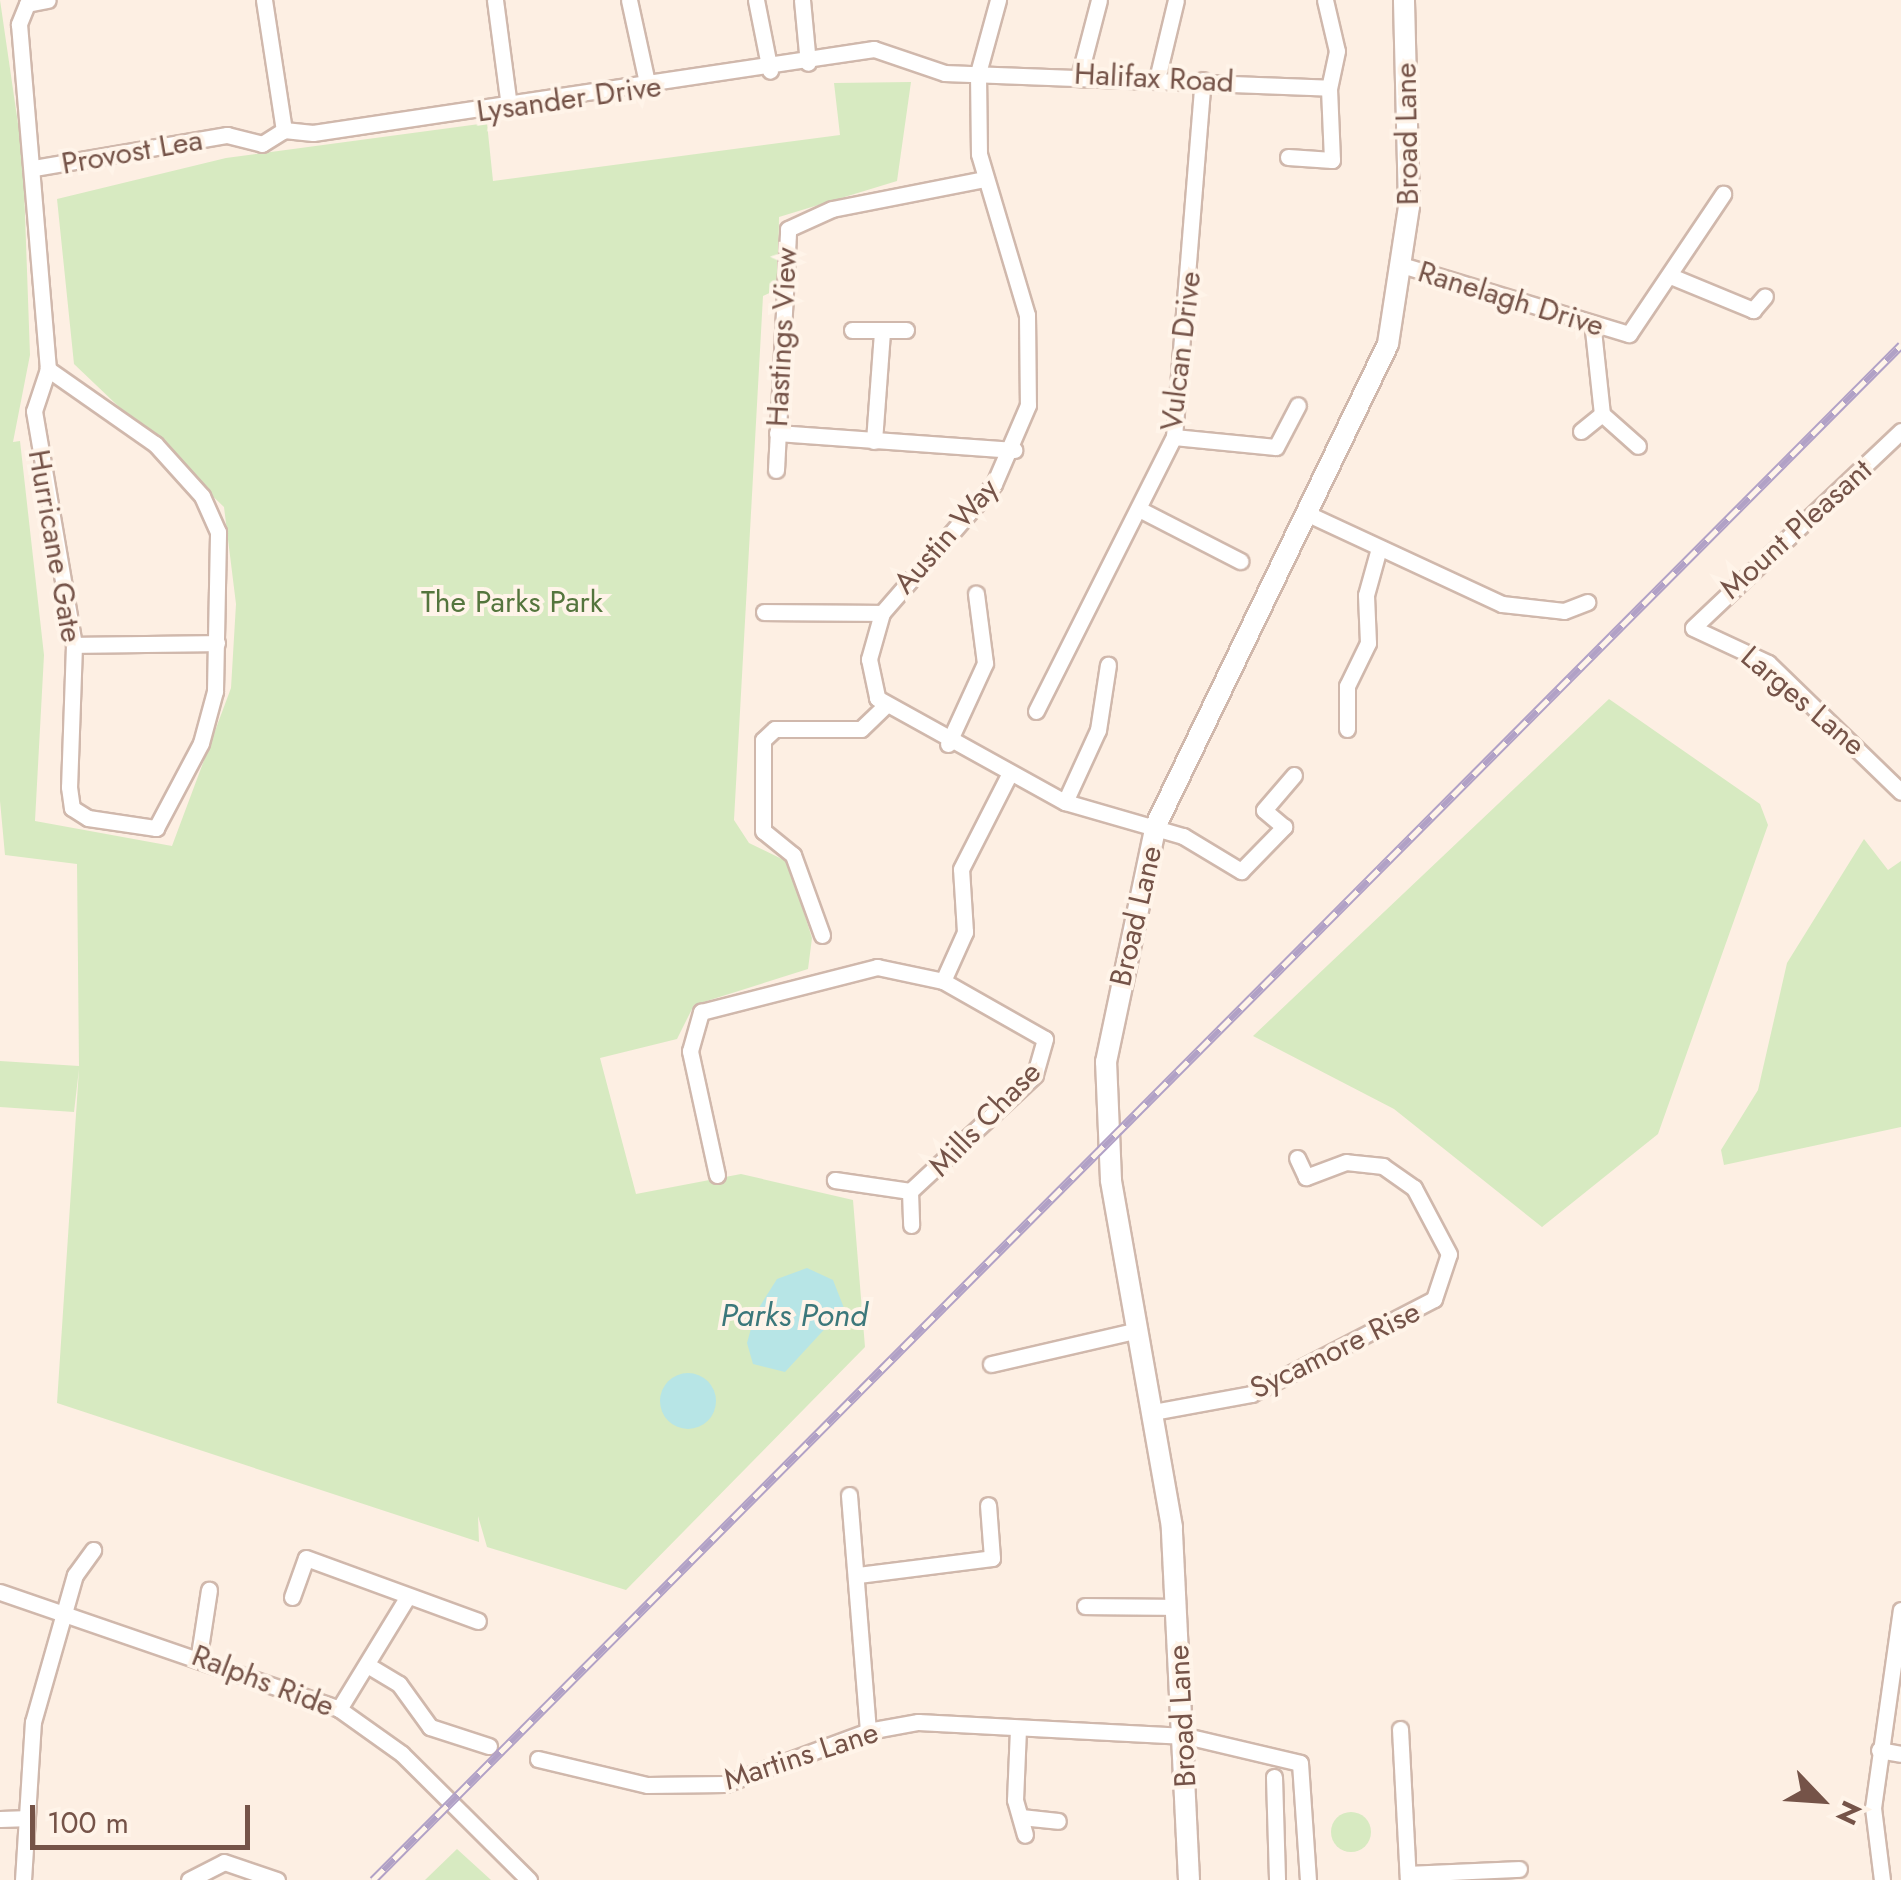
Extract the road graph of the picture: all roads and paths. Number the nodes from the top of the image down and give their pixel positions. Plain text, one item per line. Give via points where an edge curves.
1 (48, 0) edge
2 (264, 0) edge
3 (495, 0) edge
4 (629, 0) edge
5 (756, 0) edge
6 (802, 0) edge
7 (998, 0) edge
8 (1100, 0) edge
9 (1176, 0) edge
10 (1325, 0) edge
11 (1404, 0) edge
12 (24, 2) edge
13 (808, 63) junction
14 (770, 71) junction
15 (978, 72) junction
16 (1080, 73) junction
17 (1158, 78) junction
18 (1203, 80) junction
19 (648, 87) junction
20 (1329, 88) junction
21 (510, 106) junction
22 (284, 130) junction
23 (1288, 157) dead end
24 (34, 168) junction
25 (985, 179) junction
26 (1723, 194) dead end
27 (1405, 266) junction
28 (1673, 277) junction
29 (1765, 296) dead end
30 (852, 330) dead end
31 (882, 330) junction
32 (906, 330) dead end
33 (1593, 330) junction
34 (48, 369) junction
35 (1298, 406) dead end
36 (1602, 414) junction
37 (1581, 431) dead end
38 (1901, 431) edge
39 (777, 433) junction
40 (1174, 437) junction
41 (874, 440) junction
42 (1638, 446) dead end
43 (1014, 450) junction
44 (776, 470) dead end
45 (1140, 509) junction
46 (1308, 514) junction
47 (1379, 548) junction
48 (1240, 561) dead end
49 (976, 594) dead end
50 (1587, 602) dead end
51 (764, 612) dead end
52 (882, 613) junction
53 (1693, 628) joint
54 (217, 643) junction
55 (74, 645) junction
56 (1108, 665) dead end
57 (884, 707) junction
58 (1036, 711) dead end
59 (1347, 730) dead end
60 (948, 744) junction
61 (1010, 773) junction
62 (1294, 774) dead end
63 (1901, 792) edge
64 (1065, 802) junction
65 (1156, 825) junction
66 (822, 935) dead end
67 (942, 981) junction
68 (1297, 1158) dead end
69 (717, 1176) dead end
70 (835, 1180) dead end
71 (910, 1191) junction
72 (910, 1225) dead end
73 (1138, 1330) junction
74 (991, 1364) dead end
75 (1154, 1412) junction
76 (848, 1494) dead end
77 (988, 1505) dead end
78 (94, 1550) dead end
79 (858, 1575) junction
80 (209, 1590) dead end
81 (0, 1592) edge
82 (408, 1596) junction
83 (292, 1598) dead end
84 (1085, 1606) dead end
85 (1177, 1607) junction
86 (1901, 1610) edge
87 (66, 1612) junction
88 (478, 1621) dead end
89 (199, 1654) junction
90 (368, 1666) junction
91 (339, 1709) junction
92 (1400, 1728) dead end
93 (1018, 1729) junction
94 (868, 1730) junction
95 (1186, 1736) junction
96 (489, 1746) dead end
97 (1879, 1750) junction
98 (1901, 1754) edge
99 (538, 1759) dead end
100 (1274, 1777) dead end
101 (1021, 1817) junction
102 (23, 1818) junction
103 (0, 1819) edge
104 (1058, 1820) dead end
105 (1025, 1835) dead end
106 (1276, 1847) junction
107 (1308, 1847) junction
108 (1519, 1869) dead end
109 (1408, 1877) edge
110 (24, 1880) edge
111 (190, 1880) edge
112 (277, 1880) edge
113 (530, 1880) edge
114 (1189, 1880) edge
115 (1277, 1880) edge
116 (1308, 1880) edge
117 (1882, 1880) edge

1 - 12 street
2 - 22 street
3 - 21 street
4 - 19 street
5 - 14 street
6 - 13 street
7 - 15 street, Austin Way
8 - 16 street
9 - 17 street
10 - 20 street via 1337,52
11 - 27 street, Broad Lane
12 - 24 street, Hurricane Gate via 19,24
13 - 14 street, Lysander Drive
13 - 15 street, Lysander Drive via 874,48 924,70
14 - 19 street, Lysander Drive
15 - 16 street, Halifax Road
15 - 25 street, Austin Way
16 - 17 street, Halifax Road
17 - 18 street, Halifax Road
18 - 20 street, Halifax Road
18 - 40 street, Vulcan Drive
19 - 21 street, Lysander Drive
20 - 23 street via 1332,160
21 - 22 street, Lysander Drive
22 - 24 street, Provost Lea via 262,144 227,136
24 - 34 street, Hurricane Gate
25 - 39 street, Hastings View via 832,209 788,229
25 - 43 street, Austin Way via 1027,315 1034,370
26 - 28 street, Ranelagh Drive
27 - 33 street, Ranelagh Drive
27 - 46 street, Broad Lane via 1388,344
28 - 29 street via 1754,318
28 - 33 street, Ranelagh Drive via 1629,334
30 - 31 street
31 - 32 street
31 - 41 street
33 - 36 street
34 - 54 street, Hurricane Gate via 155,444 202,496 218,532
34 - 55 street, Hurricane Gate via 34,411
35 - 40 street via 1276,447
36 - 37 street
36 - 42 street
38 - 53 street, Mount Pleasant
39 - 41 street
39 - 44 street, Hastings View
40 - 45 street, Vulcan Drive
41 - 43 street
43 - 52 street, Austin Way
45 - 48 street
45 - 58 street, Vulcan Drive
46 - 47 street
46 - 65 street, Broad Lane
47 - 50 street via 1502,604 1564,612
47 - 59 street via 1366,595 1368,643 1347,686
49 - 60 street via 985,663
51 - 52 street
52 - 57 street, Austin Way via 869,659
53 - 63 street, Larges Lane via 1768,663
54 - 55 street
54 - 55 street, Hurricane Gate via 201,743 166,818 141,830 72,808
56 - 64 street via 1098,730
57 - 60 street
57 - 66 street via 860,729 775,730 763,740 763,831 793,855
60 - 61 street
61 - 64 street
61 - 67 street via 961,869 965,932
62 - 65 street via 1264,810 1284,827 1241,871
64 - 65 street
65 - 73 street, Broad Lane via 1103,1097
67 - 69 street via 878,967 700,1012 690,1051
67 - 71 street, Mills Chase via 1034,1029 1048,1050 1036,1075
68 - 75 street, Sycamore Rise via 1306,1177 1346,1162 1383,1166 1414,1188 1449,1254 1434,1299 1252,1394
70 - 71 street, Mills Chase
71 - 72 street, Mills Chase
73 - 74 street
73 - 75 street, Broad Lane
75 - 85 street, Broad Lane
76 - 79 street
77 - 79 street via 992,1558
78 - 87 street
79 - 94 street
80 - 89 street
81 - 87 street, Ralphs Ride
82 - 83 street via 306,1558
82 - 88 street
82 - 90 street
84 - 85 street
85 - 95 street, Broad Lane
86 - 97 street
87 - 89 street, Ralphs Ride
87 - 102 street via 33,1722
89 - 91 street, Ralphs Ride
90 - 91 street
90 - 96 street via 399,1684 430,1727
91 - 113 street, Ralphs Ride via 402,1754
92 - 109 street
93 - 94 street, Martins Lane via 918,1722
93 - 95 street, Martins Lane
93 - 101 street
94 - 99 street, Martins Lane via 726,1784 648,1785
95 - 107 street, Martins Lane via 1300,1764
95 - 114 street, Broad Lane
97 - 98 street
97 - 117 street via 1873,1808
100 - 106 street
101 - 104 street
101 - 105 street
102 - 103 street
102 - 110 street
106 - 107 street
106 - 115 street
107 - 116 street
108 - 109 street
111 - 112 street via 224,1862

